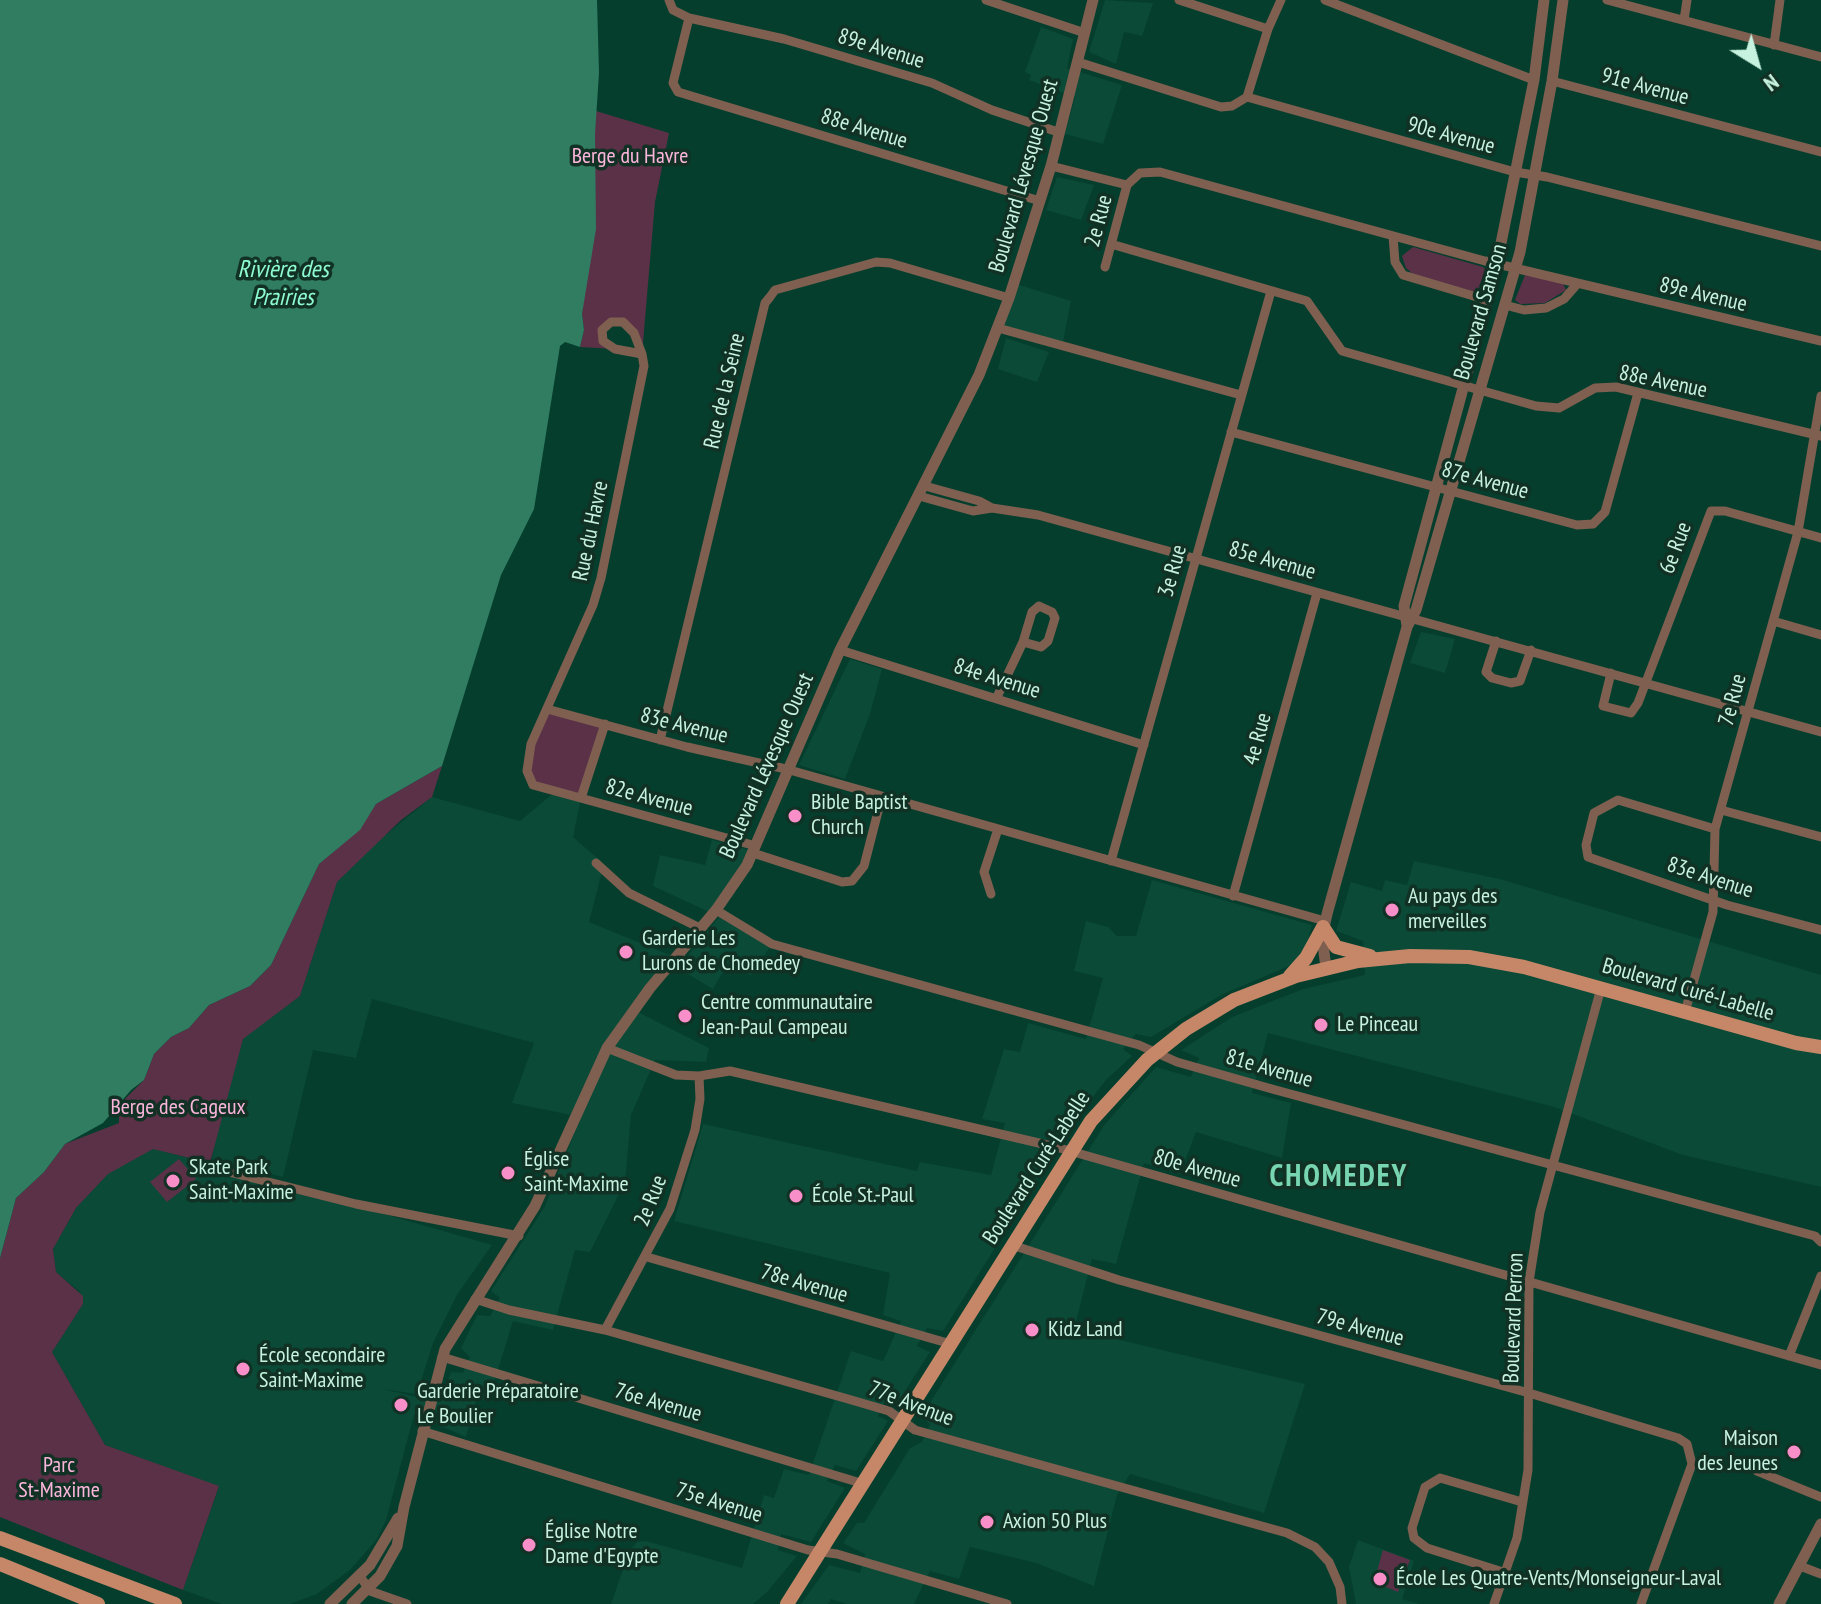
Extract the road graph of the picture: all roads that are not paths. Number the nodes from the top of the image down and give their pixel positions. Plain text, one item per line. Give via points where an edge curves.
1 (669, 0) edge
2 (986, 0) edge
3 (1093, 0) edge
4 (1179, 0) edge
5 (1281, 0) edge
6 (1325, 0) edge
7 (1544, 0) edge
8 (1563, 0) edge
9 (1607, 0) edge
10 (1687, 0) edge
11 (1780, 0) edge
12 (689, 18) junction
13 (1684, 20) junction
14 (1268, 29) junction
15 (1085, 33) junction
16 (1774, 45) junction
17 (1821, 57) edge
18 (1078, 62) junction
19 (1534, 80) junction
20 (1552, 81) junction
21 (1247, 97) junction
22 (1058, 132) junction
23 (1821, 152) edge
24 (1051, 166) junction
25 (1515, 172) junction
26 (1535, 176) junction
27 (1127, 185) junction
28 (1040, 201) junction
29 (1393, 236) junction
30 (1111, 244) junction
31 (1821, 246) edge
32 (1497, 263) junction
33 (1105, 267) dead end
34 (1516, 267) junction
35 (1578, 283) junction
36 (1271, 291) junction
37 (1009, 298) junction
38 (1487, 300) junction
39 (1505, 305) junction
40 (998, 328) junction
41 (1821, 341) edge
42 (642, 354) junction
43 (1465, 386) junction
44 (1480, 390) junction
45 (1638, 393) junction
46 (1241, 395) junction
47 (1821, 396) edge
48 (1231, 432) junction
49 (1818, 435) edge
50 (1437, 487) junction
51 (1450, 490) junction
52 (922, 491) junction
53 (1798, 532) junction
54 (1821, 538) edge
55 (1196, 558) junction
56 (1317, 593) junction
57 (1408, 621) junction
58 (1773, 621) junction
59 (1821, 635) edge
60 (1496, 641) junction
61 (1023, 642) junction
62 (840, 650) junction
63 (1531, 650) junction
64 (1611, 673) junction
65 (1643, 682) junction
66 (997, 697) junction
67 (547, 709) junction
68 (1748, 712) junction
69 (605, 724) junction
70 (1821, 732) edge
71 (660, 740) junction
72 (1144, 745) junction
73 (786, 769) junction
74 (533, 785) joint
75 (882, 796) junction
76 (581, 798) junction
77 (1721, 810) junction
78 (998, 829) junction
79 (1715, 829) junction
80 (1821, 837) edge
81 (754, 850) junction
82 (1111, 861) junction
83 (596, 863) dead end
84 (991, 894) dead end
85 (1233, 896) junction
86 (1713, 899) junction
87 (716, 910) junction
88 (1324, 924) junction
89 (700, 928) junction
90 (1821, 930) edge
91 (1382, 958) junction
92 (1326, 968) junction
93 (1287, 979) junction
94 (1601, 988) junction
95 (1685, 1012) junction
96 (1796, 1043) junction
97 (1821, 1047) edge
98 (607, 1048) junction
99 (1156, 1053) junction
100 (1821, 1054) edge
101 (699, 1076) junction
102 (1071, 1151) junction
103 (1553, 1165) junction
104 (225, 1171) dead end
105 (519, 1236) junction
106 (1821, 1242) edge
107 (1012, 1245) junction
108 (647, 1257) junction
109 (1821, 1276) edge
110 (1529, 1282) junction
111 (475, 1299) junction
112 (605, 1330) junction
113 (951, 1344) junction
114 (1789, 1356) junction
115 (442, 1357) junction
116 (1821, 1365) edge
117 (1529, 1393) junction
118 (903, 1421) junction
119 (422, 1431) junction
120 (1757, 1471) dead end
121 (864, 1484) junction
122 (1821, 1497) edge
123 (1522, 1502) junction
124 (404, 1507) junction
125 (1821, 1524) edge
126 (0, 1538) edge
127 (816, 1558) junction
128 (0, 1564) edge
129 (1800, 1566) junction
130 (1506, 1573) junction
131 (1821, 1574) edge
132 (360, 1576) junction
133 (368, 1589) junction
134 (98, 1604) edge
135 (175, 1604) edge
136 (330, 1604) edge
137 (352, 1604) edge
138 (407, 1604) edge
139 (773, 1604) edge
140 (787, 1604) edge
141 (1007, 1604) edge
142 (1342, 1604) edge
143 (1494, 1604) edge
144 (1641, 1604) edge
145 (1779, 1604) edge

1 - 12 street via 673,10
2 - 15 street
3 - 15 street, Boulevard Lévesque Ouest
4 - 14 street
5 - 14 street
6 - 19 street
7 - 19 street, Boulevard Samson
8 - 20 street, Boulevard Samson
9 - 13 street
10 - 13 street
11 - 16 street
12 - 22 street, 89e Avenue via 784,39 932,83
12 - 28 street, 88e Avenue via 673,83 678,92
13 - 16 street
14 - 21 street
15 - 18 street, Boulevard Lévesque Ouest
16 - 17 street
18 - 21 street, 90e Avenue via 1221,107
18 - 22 street, Boulevard Lévesque Ouest
19 - 25 street, Boulevard Samson
20 - 23 street, 91e Avenue
20 - 26 street, Boulevard Samson
21 - 25 street, 90e Avenue
22 - 24 street, Boulevard Lévesque Ouest
24 - 27 street
24 - 28 street, Boulevard Lévesque Ouest
25 - 26 street, 90e Avenue
25 - 32 street, Boulevard Samson
26 - 31 street, 90e Avenue
26 - 34 street, Boulevard Samson
27 - 29 street, 89e Avenue via 1140,173 1173,174
27 - 30 street, 2e Rue
28 - 37 street, Boulevard Lévesque Ouest
29 - 32 street, 89e Avenue
29 - 38 street via 1394,257 1403,275
30 - 33 street, 2e Rue
30 - 36 street, 88e Avenue
32 - 34 street, 89e Avenue
32 - 38 street, Boulevard Samson
34 - 35 street, 89e Avenue
34 - 39 street, Boulevard Samson
35 - 39 street via 1546,308
35 - 41 street, 89e Avenue
36 - 43 street, 88e Avenue via 1307,301 1342,351
36 - 46 street, 3e Rue
37 - 40 street, Boulevard Lévesque Ouest
37 - 71 street, Rue de la Seine via 876,262 775,290 765,303
38 - 43 street, Boulevard Samson
39 - 44 street, Boulevard Samson
40 - 46 street
40 - 52 street, Boulevard Lévesque Ouest
42 - 42 street via 623,322 611,322 602,330 603,341 615,349
42 - 67 street, Rue du Havre via 644,366 601,578
43 - 44 street, 88e Avenue
43 - 50 street, Boulevard Samson
44 - 45 street, 88e Avenue via 1559,408 1595,388
44 - 51 street, Boulevard Samson
45 - 49 street, 88e Avenue
45 - 51 street, 87e Avenue via 1605,512 1593,524 1577,525
46 - 48 street, 3e Rue
47 - 49 street, 7e Rue
48 - 50 street, 87e Avenue
48 - 55 street, 3e Rue
49 - 53 street, 7e Rue
50 - 51 street, 87e Avenue
50 - 57 street, Boulevard Samson via 1404,606
51 - 57 street, Boulevard Samson
52 - 55 street, 85e Avenue via 1038,515
52 - 62 street, Boulevard Lévesque Ouest
53 - 54 street
53 - 58 street, 7e Rue
53 - 65 street, 6e Rue via 1711,511
55 - 56 street, 85e Avenue
55 - 72 street, 3e Rue
56 - 57 street, 85e Avenue
56 - 85 street, 4e Rue
57 - 60 street, 85e Avenue
57 - 88 street, Boulevard Samson
58 - 59 street
58 - 68 street, 7e Rue
60 - 63 street, 85e Avenue
60 - 63 street via 1486,672 1511,683 1520,681
61 - 61 street via 1045,645 1054,627 1052,612 1039,606 1032,612
61 - 66 street
62 - 66 street, 84e Avenue
62 - 73 street, Boulevard Lévesque Ouest
63 - 64 street, 85e Avenue
64 - 65 street, 85e Avenue
64 - 65 street via 1603,706 1615,711 1631,713
65 - 68 street, 85e Avenue
66 - 72 street, 84e Avenue
67 - 69 street, 83e Avenue
67 - 74 street, Rue du Havre via 531,744 527,771
68 - 70 street, 85e Avenue
68 - 77 street, 7e Rue
69 - 71 street, 83e Avenue
69 - 76 street
71 - 73 street, 83e Avenue
72 - 82 street, 3e Rue
73 - 75 street, 83e Avenue
73 - 81 street, Boulevard Lévesque Ouest
74 - 76 street, 82e Avenue
75 - 78 street, 83e Avenue
75 - 81 street, 82e Avenue via 864,866 852,881
76 - 81 street, 82e Avenue
77 - 79 street, 7e Rue
77 - 80 street
78 - 82 street, 83e Avenue
78 - 84 street via 984,872
79 - 86 street, 7e Rue
79 - 86 street, 83e Avenue via 1618,800 1594,813 1586,845 1588,857
81 - 87 street, Boulevard Lévesque Ouest
82 - 85 street, 83e Avenue
83 - 89 street via 629,893
85 - 88 street, 83e Avenue
86 - 90 street, 83e Avenue
86 - 95 street, 7e Rue
87 - 89 street, Boulevard Lévesque Ouest
87 - 99 street, 81e Avenue via 772,944
88 - 91 main road via 1338,948
88 - 92 street, Boulevard Samson
88 - 93 main road via 1305,961
89 - 98 street, Boulevard Lévesque Ouest
91 - 92 main road, Boulevard Curé-Labelle
91 - 94 main road, Boulevard Curé-Labelle via 1492,960
92 - 93 main road, Boulevard Curé-Labelle
93 - 99 main road, Boulevard Curé-Labelle via 1223,1007
94 - 95 main road, Boulevard Curé-Labelle
94 - 103 street, Boulevard Perron
95 - 96 main road, Boulevard Curé-Labelle
96 - 97 main road, Boulevard Curé-Labelle
96 - 100 main road, Boulevard Curé-Labelle
98 - 101 street, 80e Avenue via 676,1075
98 - 105 street, Boulevard Lévesque Ouest
99 - 102 main road, Boulevard Curé-Labelle via 1107,1101
99 - 103 street, 81e Avenue
101 - 102 street, 80e Avenue via 730,1071
101 - 108 street, 2e Rue via 695,1130 670,1209
102 - 107 main road, Boulevard Curé-Labelle
102 - 110 street, 80e Avenue
103 - 106 street, 81e Avenue via 1815,1236
103 - 110 street, Boulevard Perron
104 - 105 street
105 - 111 street, Boulevard Lévesque Ouest
107 - 113 main road, Boulevard Curé-Labelle
107 - 117 street, 79e Avenue via 1119,1280
108 - 112 street, 2e Rue
108 - 113 street, 78e Avenue
109 - 114 street
110 - 114 street, 80e Avenue
110 - 117 street, Boulevard Perron
111 - 112 street, 77e Avenue
111 - 115 street, Boulevard Lévesque Ouest
112 - 118 street, 77e Avenue via 889,1411
113 - 118 main road, Boulevard Curé-Labelle
114 - 116 street, 80e Avenue
115 - 119 street, Boulevard Lévesque Ouest
115 - 121 street, 76e Avenue
117 - 123 street, Boulevard Perron via 1531,1431
117 - 144 street, 79e Avenue via 1687,1444 1692,1464
118 - 121 main road, Boulevard Curé-Labelle
118 - 142 street, 77e Avenue via 915,1430 1287,1533 1315,1547 1329,1562
119 - 124 street, Boulevard Lévesque Ouest
119 - 127 street, 75e Avenue
120 - 122 street
121 - 127 main road, Boulevard Curé-Labelle
123 - 130 street, Boulevard Perron
123 - 130 street via 1440,1478 1425,1487 1412,1528 1414,1538 1427,1548
124 - 132 street, Boulevard Lévesque Ouest
124 - 133 street, Boulevard Lévesque Ouest via 397,1546
125 - 129 street
126 - 135 main road
127 - 139 main road, Boulevard Curé-Labelle
127 - 140 main road, Boulevard Curé-Labelle
127 - 141 street, 75e Avenue
128 - 134 main road
129 - 131 street
129 - 145 street
130 - 143 street, Boulevard Perron
132 - 133 street
132 - 136 street, Boulevard Lévesque Ouest
133 - 137 street, Boulevard Lévesque Ouest
133 - 138 street

